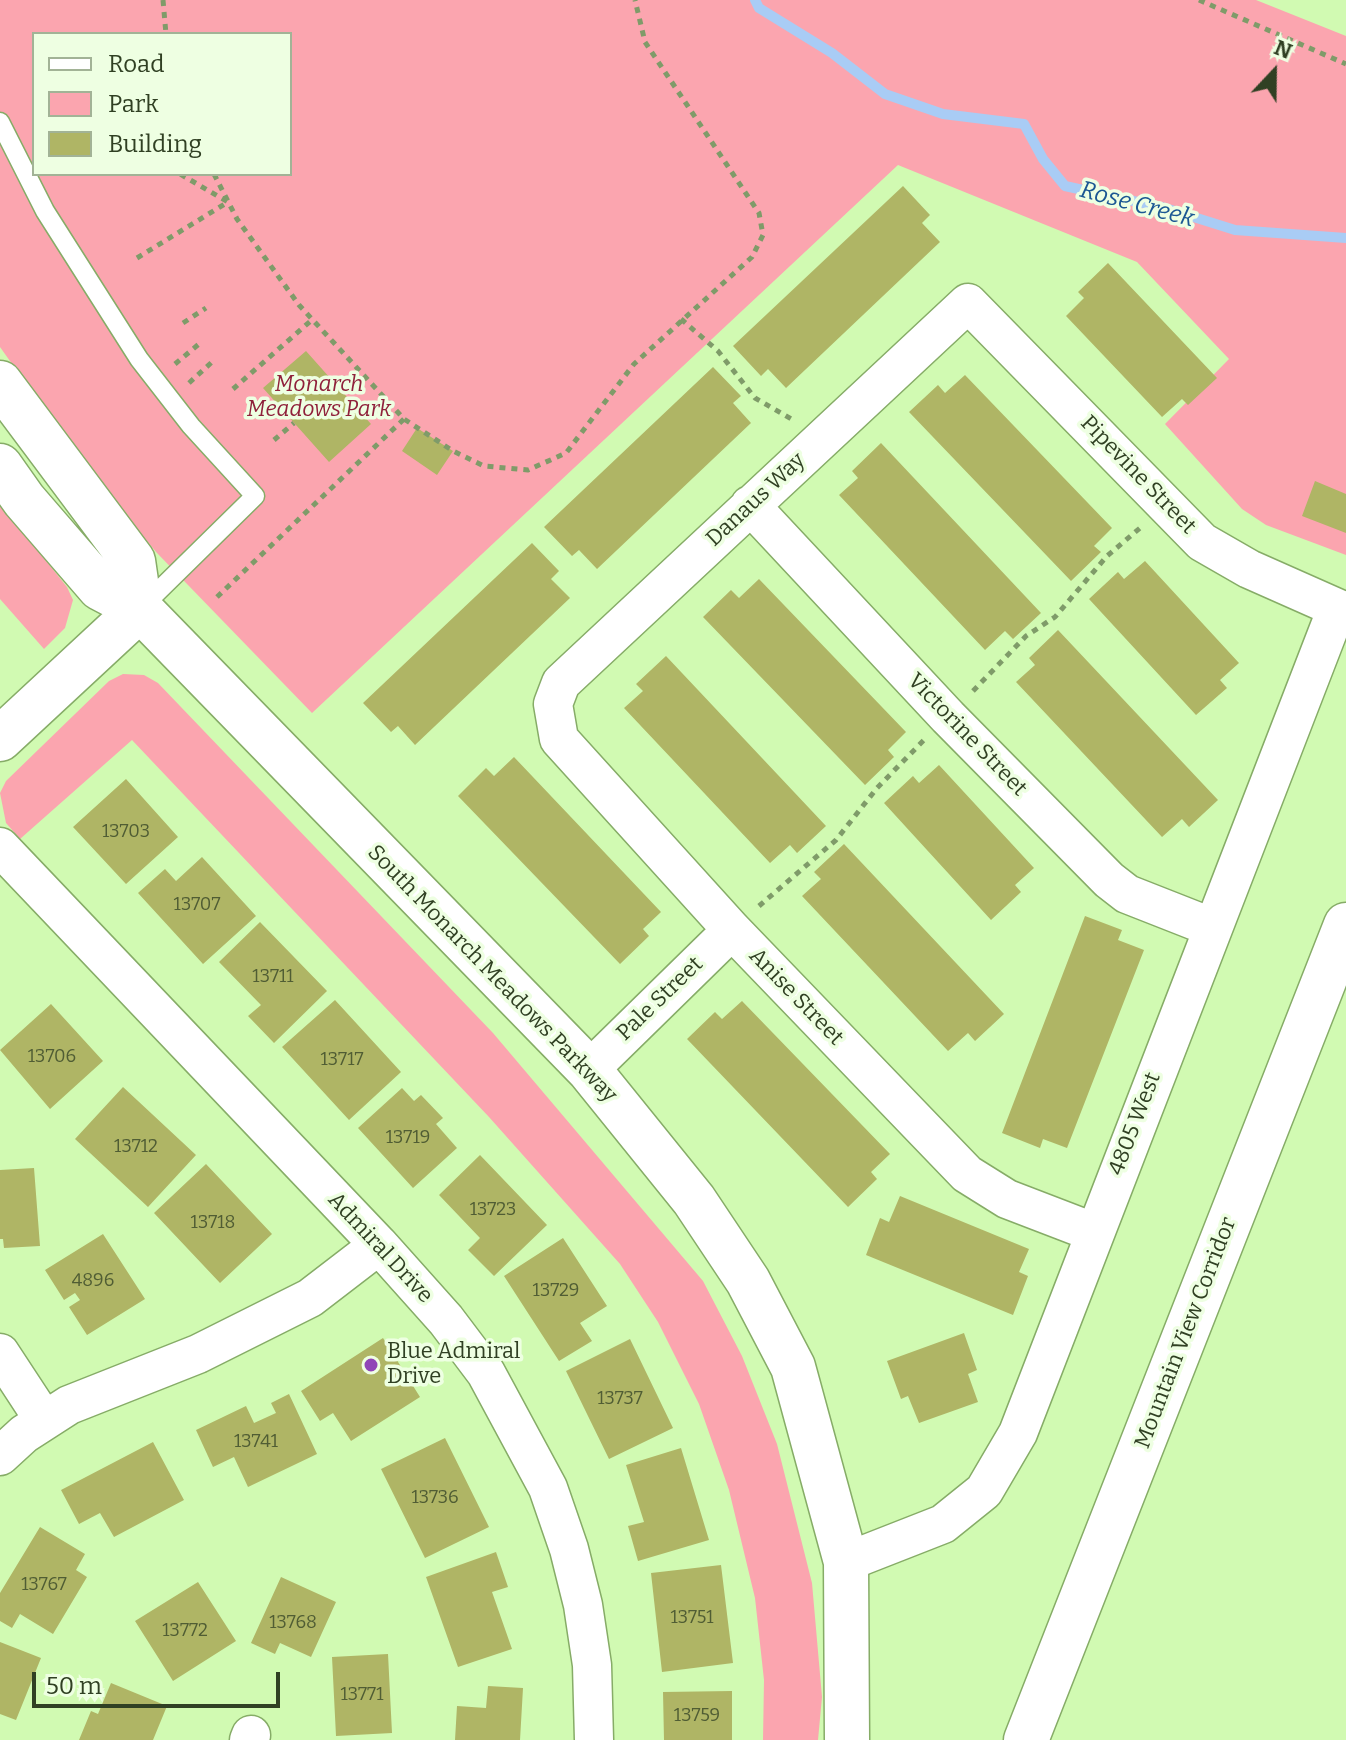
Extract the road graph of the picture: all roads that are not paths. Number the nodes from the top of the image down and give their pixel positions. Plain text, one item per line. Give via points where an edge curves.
1 (0, 122) edge
2 (968, 303) joint
3 (0, 383) edge
4 (0, 466) edge
5 (750, 505) junction
6 (1337, 608) joint
7 (140, 609) junction
8 (553, 704) joint
9 (0, 739) edge
10 (0, 847) edge
11 (746, 918) junction
12 (1346, 925) edge
13 (1211, 927) junction
14 (589, 1070) junction
15 (1093, 1232) junction
16 (379, 1245) junction
17 (0, 1353) edge
18 (44, 1420) junction
19 (0, 1456) edge
20 (846, 1562) junction
21 (594, 1740) edge
22 (847, 1740) edge
23 (1026, 1740) edge

1 - 7 lane via 45,211 139,359 255,496
2 - 5 street, Danaus Way
2 - 6 street, Pipevine Street via 1202,542
3 - 7 main road via 133,561
4 - 7 main road, South Monarch Meadows Parkway via 100,588
5 - 8 street, Danaus Way via 561,683
5 - 13 street, Victorine Street via 1109,880 1127,894
6 - 13 street, 4805 West
7 - 9 main road
7 - 14 main road, South Monarch Meadows Parkway
8 - 11 street, Anise Street via 559,739
10 - 16 street, Admiral Drive
11 - 14 street, Pale Street
11 - 15 street, Anise Street via 967,1174 1007,1199
12 - 23 main road, Mountain View Corridor
13 - 15 street, 4805 West
14 - 20 main road, South Monarch Meadows Parkway via 694,1200 748,1281 793,1367
15 - 20 street, 4805 West via 1018,1433 984,1491 943,1524
16 - 18 street via 310,1298 198,1354 91,1395
16 - 21 street, Admiral Drive via 486,1373 548,1488 583,1605 592,1665
17 - 18 street
18 - 19 street
20 - 22 main road, South Monarch Meadows Parkway

